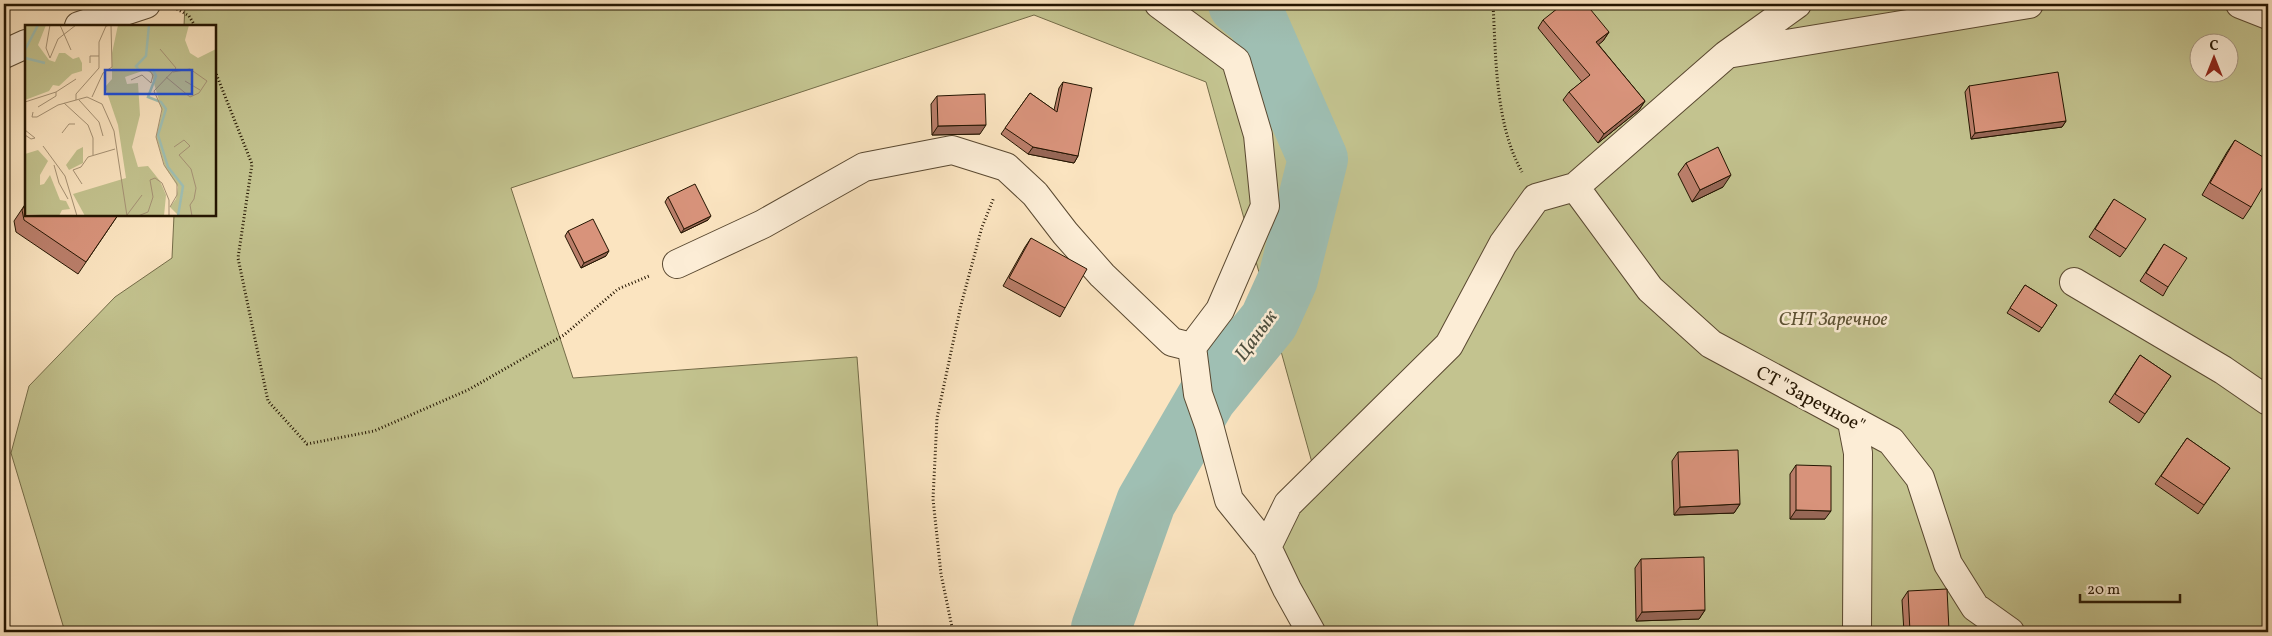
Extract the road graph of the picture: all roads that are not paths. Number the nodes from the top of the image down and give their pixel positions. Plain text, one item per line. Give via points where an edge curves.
1 (146, 4) edge
2 (1159, 4) edge
3 (1797, 4) edge
4 (2029, 4) edge
5 (2240, 4) edge
6 (2268, 15) edge
7 (82, 25) edge
8 (25, 44) edge
9 (4, 54) edge
10 (1726, 54) junction
11 (1575, 187) junction
12 (677, 264) road end
13 (2074, 282) dead end
14 (1192, 347) junction
15 (2268, 402) edge
16 (1852, 422) junction
17 (1268, 546) junction
18 (1311, 632) edge
19 (1856, 632) edge
20 (2010, 632) edge

1 - 7 lane
2 - 14 lane via 1236,61 1259,144 1265,206 1220,310
3 - 10 lane
4 - 10 lane
5 - 6 lane
8 - 9 lane
10 - 11 lane
11 - 16 lane, СТ "Заречное" via 1650,289 1711,344
11 - 17 lane via 1536,198 1503,244 1449,345 1288,504
12 - 14 lane via 763,224 864,167 952,150 1006,167 1035,194 1102,275 1172,342
13 - 15 lane via 2223,370
14 - 17 lane via 1198,394 1229,500
16 - 19 lane via 1858,453
16 - 20 lane, СТ "Заречное" via 1891,441 1920,478 1948,564 1975,607
17 - 18 lane

